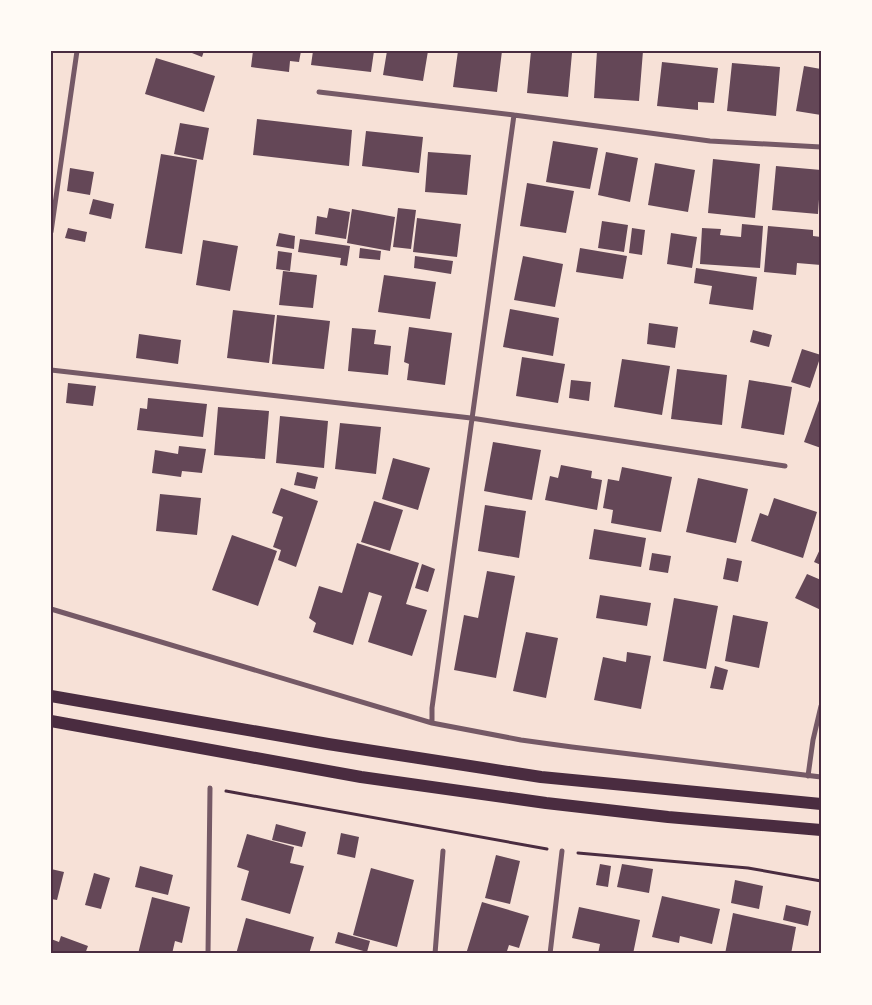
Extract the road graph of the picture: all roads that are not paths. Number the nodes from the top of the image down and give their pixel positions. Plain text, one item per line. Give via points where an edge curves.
1 (77, 51) edge
2 (319, 92) dead end
3 (514, 114) junction
4 (821, 148) edge
5 (51, 232) edge
6 (51, 370) edge
7 (471, 418) junction
8 (786, 466) dead end
9 (51, 609) edge
10 (51, 696) edge
11 (821, 706) edge
12 (51, 721) edge
13 (432, 723) junction
14 (808, 776) junction
15 (821, 777) edge
16 (210, 788) road end
17 (821, 804) edge
18 (821, 830) edge
19 (443, 851) dead end
20 (562, 851) road end
21 (208, 954) edge
22 (435, 954) edge
23 (550, 954) edge

1 - 5 street
2 - 3 street
3 - 4 street via 710,141
3 - 7 street
6 - 7 street
7 - 8 street
7 - 13 street
9 - 13 street
10 - 17 main road via 541,777
11 - 14 street
12 - 18 main road via 361,777 668,817
13 - 14 street via 572,748
14 - 15 street
16 - 21 street
19 - 22 street
20 - 23 street

